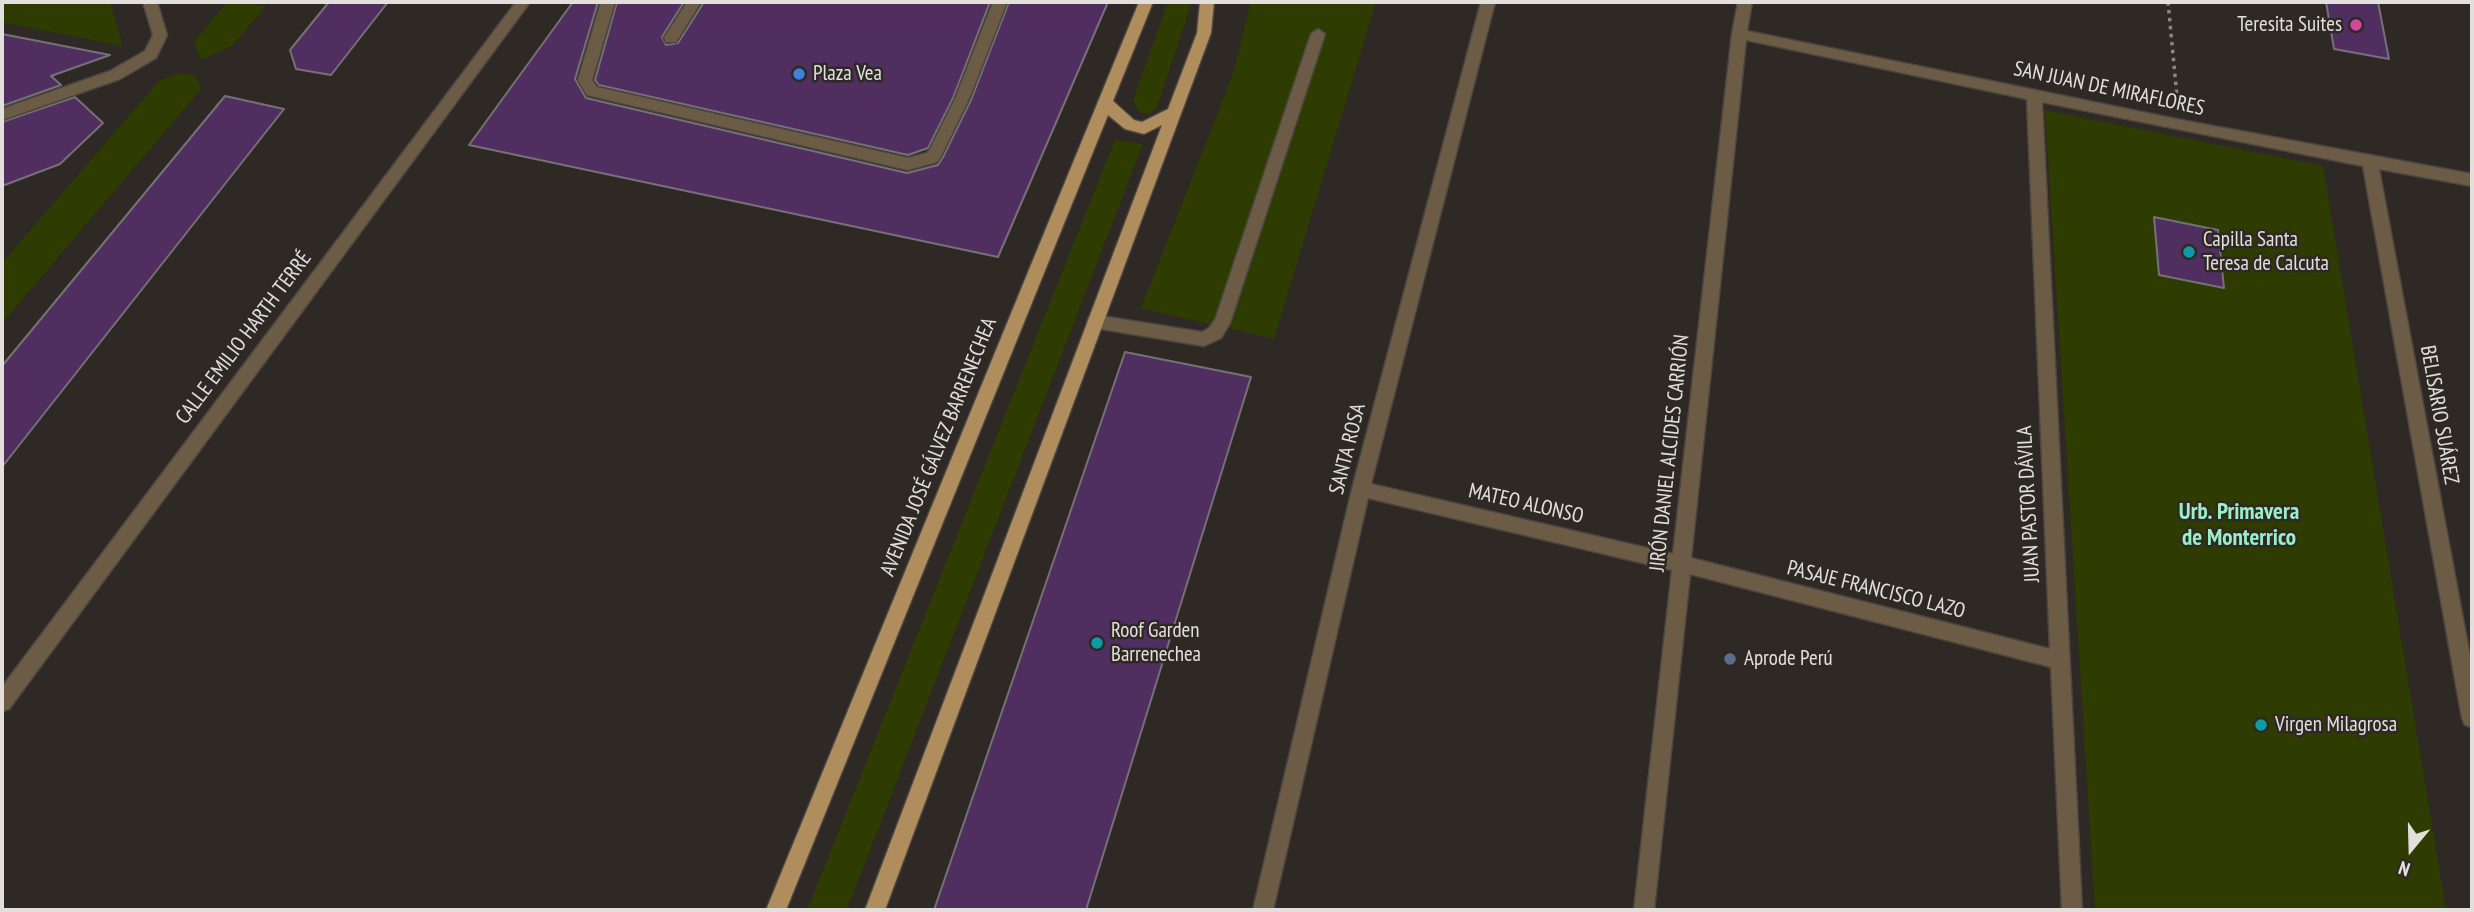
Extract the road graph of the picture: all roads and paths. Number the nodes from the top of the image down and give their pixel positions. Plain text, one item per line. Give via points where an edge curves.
1 (150, 2) edge
2 (523, 2) edge
3 (608, 2) edge
4 (695, 2) edge
5 (1000, 2) edge
6 (1146, 2) edge
7 (1208, 2) edge
8 (1488, 2) edge
9 (1745, 2) edge
10 (2168, 2) edge
11 (1318, 34) dead end
12 (1739, 34) junction
13 (671, 38) dead end
14 (2034, 95) junction
15 (1107, 103) junction
16 (2178, 103) dead end
17 (1172, 114) junction
18 (2, 115) edge
19 (2370, 161) junction
20 (2472, 180) edge
21 (1095, 322) junction
22 (1361, 489) junction
23 (1681, 564) junction
24 (2059, 660) junction
25 (2, 702) edge
26 (2472, 718) edge
27 (776, 910) edge
28 (875, 910) edge
29 (1263, 910) edge
30 (1644, 910) edge
31 (2072, 910) edge

1 - 18 street via 160,35 151,54 115,75
2 - 25 street, CALLE EMILIO HARTH TERRÉ
3 - 5 street via 585,80 592,91 908,164 932,158 936,152
4 - 13 street
6 - 15 main road, AVENIDA JOSÉ GÁLVEZ BARRENECHEA
7 - 17 main road via 1204,33
8 - 22 street, SANTA ROSA
9 - 12 street, JIRÓN DANIEL ALCIDES CARRIÓN
10 - 16 path
11 - 21 street via 1222,323 1204,339
12 - 14 street, SAN JUAN DE MIRAFLORES
12 - 23 street, JIRÓN DANIEL ALCIDES CARRIÓN
14 - 19 street, SAN JUAN DE MIRAFLORES
14 - 24 street, JUAN PASTOR DÁVILA
15 - 17 main road via 1118,117 1144,128
15 - 27 main road, AVENIDA JOSÉ GÁLVEZ BARRENECHEA
17 - 21 main road
19 - 20 street, SAN JUAN DE MIRAFLORES
19 - 26 street, BELISARIO SUÁREZ
21 - 28 main road
22 - 23 street, MATEO ALONSO
22 - 29 street, SANTA ROSA
23 - 24 street, PASAJE FRANCISCO LAZO
23 - 30 street, JIRÓN DANIEL ALCIDES CARRIÓN
24 - 31 street, JUAN PASTOR DÁVILA

